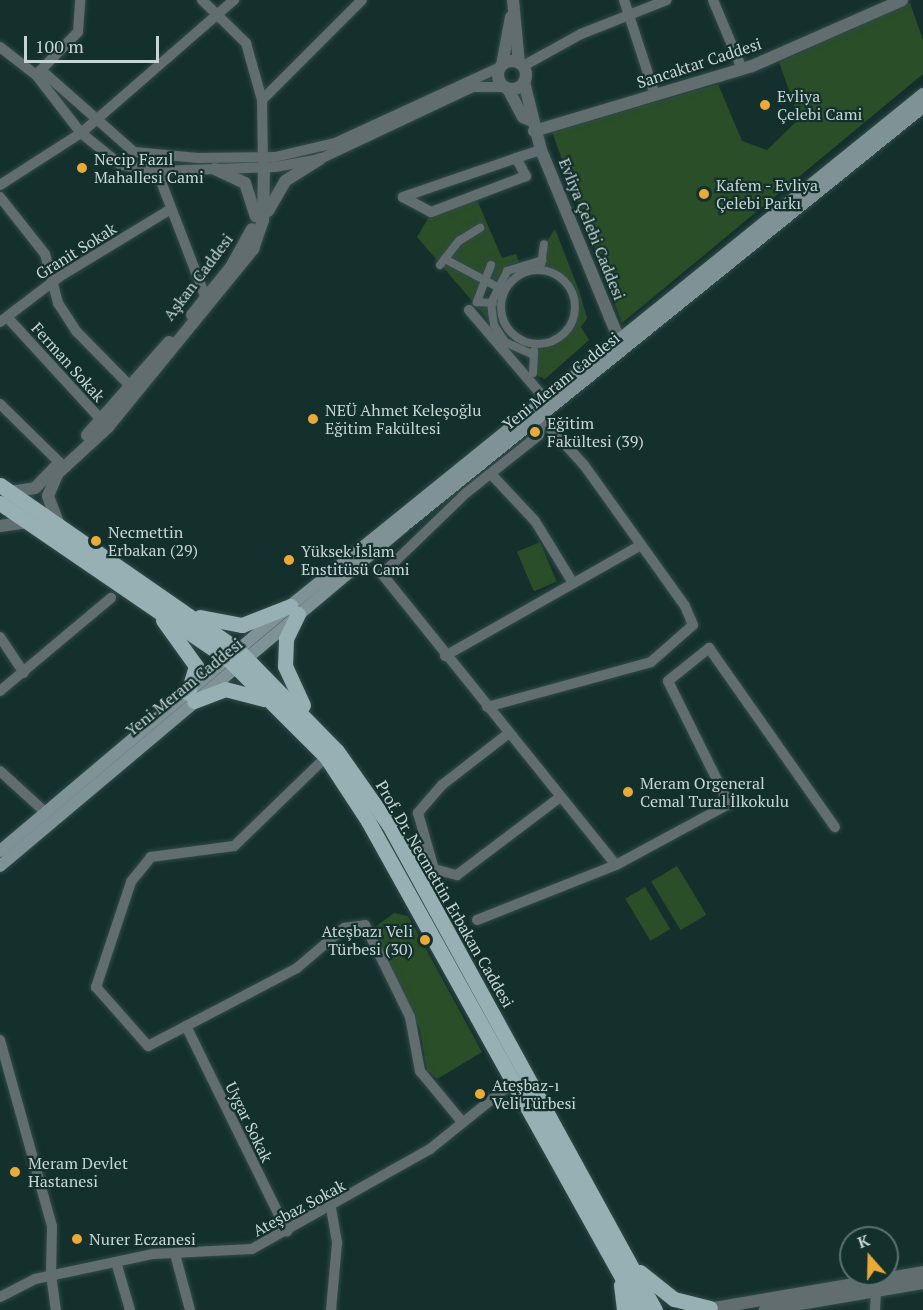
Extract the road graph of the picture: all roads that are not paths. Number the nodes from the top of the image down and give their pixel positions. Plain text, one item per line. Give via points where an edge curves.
1 (80, 0) edge
2 (202, 0) edge
3 (234, 0) edge
4 (362, 0) edge
5 (624, 0) edge
6 (667, 0) edge
7 (714, 0) edge
8 (902, 0) edge
9 (513, 6) edge
10 (629, 15) junction
11 (220, 16) junction
12 (0, 47) edge
13 (521, 65) junction
14 (501, 66) junction
15 (742, 69) junction
16 (38, 73) junction
17 (524, 82) junction
18 (506, 88) junction
19 (923, 94) edge
20 (656, 95) junction
21 (262, 100) junction
22 (923, 107) edge
23 (97, 120) junction
24 (532, 126) junction
25 (81, 133) junction
26 (541, 150) junction
27 (516, 158) junction
28 (320, 159) junction
29 (263, 162) junction
30 (215, 170) junction
31 (157, 171) junction
32 (0, 185) edge
33 (2, 202) edge
34 (171, 209) junction
35 (260, 218) junction
36 (480, 228) dead end
37 (544, 244) dead end
38 (518, 254) dead end
39 (542, 260) junction
40 (491, 265) dead end
41 (523, 267) junction
42 (541, 269) junction
43 (484, 279) junction
44 (54, 281) junction
45 (500, 288) junction
46 (207, 303) junction
47 (491, 303) junction
48 (501, 303) junction
49 (469, 310) dead end
50 (3, 319) edge
51 (509, 331) junction
52 (502, 338) junction
53 (535, 344) junction
54 (621, 346) junction
55 (534, 354) junction
56 (533, 373) dead end
57 (134, 390) junction
58 (546, 400) junction
59 (0, 404) edge
60 (537, 415) junction
61 (105, 424) junction
62 (61, 464) junction
63 (491, 474) junction
64 (3, 494) edge
65 (27, 522) junction
66 (0, 526) edge
67 (62, 530) junction
68 (641, 545) junction
69 (573, 583) junction
70 (111, 598) dead end
71 (157, 610) junction
72 (294, 610) junction
73 (185, 614) junction
74 (0, 637) edge
75 (445, 656) junction
76 (237, 658) junction
77 (24, 673) junction
78 (0, 692) edge
79 (191, 697) junction
80 (276, 704) junction
81 (487, 707) junction
82 (312, 720) junction
83 (508, 734) junction
84 (326, 757) junction
85 (0, 771) edge
86 (560, 797) junction
87 (44, 811) junction
88 (835, 827) dead end
89 (0, 851) edge
90 (616, 865) junction
91 (0, 866) edge
92 (477, 920) dead end
93 (186, 1026) junction
94 (0, 1040) edge
95 (512, 1083) junction
96 (463, 1123) junction
97 (331, 1208) junction
98 (287, 1231) junction
99 (175, 1254) junction
100 (116, 1262) junction
101 (623, 1264) junction
102 (923, 1272) edge
103 (51, 1275) junction
104 (923, 1283) edge
105 (876, 1291) junction
106 (0, 1297) edge
107 (706, 1309) edge
108 (56, 1310) edge
109 (130, 1310) edge
110 (190, 1310) edge
111 (331, 1310) edge
112 (624, 1310) edge
113 (639, 1310) edge
114 (655, 1310) edge
115 (765, 1310) edge
116 (875, 1310) edge

1 - 16 street via 78,32
2 - 11 street
3 - 11 street
4 - 21 street
5 - 10 street
6 - 10 street
7 - 15 street
8 - 15 street, Sancaktar Caddesi
9 - 13 street
9 - 14 street
10 - 13 street
10 - 20 street
11 - 21 street via 246,43
11 - 23 street
12 - 16 street
13 - 14 street
13 - 17 street, Evliya Çelebi Caddesi
14 - 18 street, Evliya Çelebi Caddesi
14 - 29 street via 335,143
15 - 20 street, Sancaktar Caddesi
16 - 23 street
16 - 25 street
17 - 18 street
17 - 24 street, Evliya Çelebi Caddesi
18 - 24 street, Evliya Çelebi Caddesi
18 - 28 street via 473,87
19 - 54 main road, Yeni Meram Caddesi
20 - 24 street, Sancaktar Caddesi
21 - 29 street
22 - 54 main road, Yeni Meram Caddesi
23 - 25 street
23 - 29 street via 134,152
24 - 26 street, Evliya Çelebi Caddesi
25 - 31 street via 121,165
25 - 32 street
26 - 27 street
26 - 54 street, Evliya Çelebi Caddesi
27 - 27 street via 414,193 403,197 431,212 526,176
28 - 29 street
28 - 35 street via 285,181
29 - 30 street
29 - 35 street, Aşkan Caddesi
30 - 31 street
30 - 35 street via 245,183
31 - 34 street
33 - 44 street via 31,229
34 - 44 street, Granit Sokak
34 - 46 street
35 - 46 street, Aşkan Caddesi
36 - 43 street via 443,262
37 - 39 street
38 - 41 street
39 - 41 street
39 - 42 street
40 - 43 street
41 - 42 street
41 - 45 street
42 - 53 street via 568,284 576,306 574,319 559,338
43 - 45 street
43 - 47 street via 477,302
44 - 50 street, Granit Sokak
44 - 57 street via 58,303 76,331
45 - 47 street
45 - 48 street
46 - 57 street, Aşkan Caddesi
47 - 48 street
47 - 52 street
48 - 51 street
49 - 58 street
50 - 61 street, Ferman Sokak
51 - 52 street
51 - 53 street
52 - 55 street
53 - 55 street
54 - 58 main road, Yeni Meram Caddesi
54 - 60 main road, Yeni Meram Caddesi
55 - 56 street
57 - 61 street, Aşkan Caddesi
58 - 60 main road, Yeni Meram Caddesi
59 - 62 street
60 - 63 street via 539,435
60 - 68 street via 584,465
60 - 72 main road, Yeni Meram Caddesi
61 - 62 street, Aşkan Caddesi
62 - 64 street, Aşkan Caddesi via 35,488
62 - 67 street, Aşkan Caddesi via 48,496
63 - 69 street via 535,521
63 - 75 street via 382,574
64 - 65 main road, Prof. Dr. Necmettin Erbakan Caddesi
64 - 67 main road, Prof. Dr. Necmettin Erbakan Caddesi
65 - 66 street
65 - 71 main road, Prof. Dr. Necmettin Erbakan Caddesi
67 - 73 main road, Prof. Dr. Necmettin Erbakan Caddesi
68 - 69 street
68 - 81 street via 693,625 680,640 651,662
69 - 75 street
70 - 77 street
71 - 76 main road, Prof. Dr. Necmettin Erbakan Caddesi
71 - 79 main road via 193,657 196,674
72 - 73 main road via 242,625
72 - 76 main road, Yeni Meram Caddesi
72 - 82 main road via 286,639 285,666
73 - 76 main road, Prof. Dr. Necmettin Erbakan Caddesi
74 - 77 street
75 - 81 street
76 - 79 main road, Yeni Meram Caddesi
76 - 80 main road, Prof. Dr. Necmettin Erbakan Caddesi
76 - 82 main road, Prof. Dr. Necmettin Erbakan Caddesi
77 - 78 street
79 - 80 main road via 234,689
79 - 87 main road, Yeni Meram Caddesi
79 - 91 main road, Yeni Meram Caddesi
80 - 84 main road, Prof. Dr. Necmettin Erbakan Caddesi
81 - 83 street
82 - 101 main road, Prof. Dr. Necmettin Erbakan Caddesi via 388,825
83 - 86 street
83 - 86 street via 434,792 418,813 434,869 457,875
84 - 93 street via 234,846 151,857 131,882 96,987 148,1046
84 - 95 main road, Prof. Dr. Necmettin Erbakan Caddesi via 368,821
85 - 87 street
86 - 90 street
87 - 89 main road, Yeni Meram Caddesi
88 - 90 street via 709,648 668,681 729,804
90 - 92 street
93 - 96 street via 297,968 344,928 365,925 410,1017 420,1071
93 - 98 street, Uygar Sokak
94 - 103 street via 51,1219
95 - 96 street, Ateşbaz Sokak
95 - 101 main road, Prof. Dr. Necmettin Erbakan Caddesi
96 - 97 street, Ateşbaz Sokak
97 - 98 street, Ateşbaz Sokak
97 - 111 street via 337,1243
98 - 99 street, Ateşbaz Sokak via 242,1252
99 - 100 street, Ateşbaz Sokak
99 - 110 street
100 - 103 street, Ateşbaz Sokak
100 - 109 street
101 - 107 main road via 668,1296
101 - 112 main road
101 - 113 main road, Prof. Dr. Necmettin Erbakan Caddesi
101 - 114 main road, Prof. Dr. Necmettin Erbakan Caddesi
102 - 107 street
103 - 106 street, Ateşbaz Sokak
103 - 108 street
104 - 105 street
105 - 115 street
105 - 116 street

